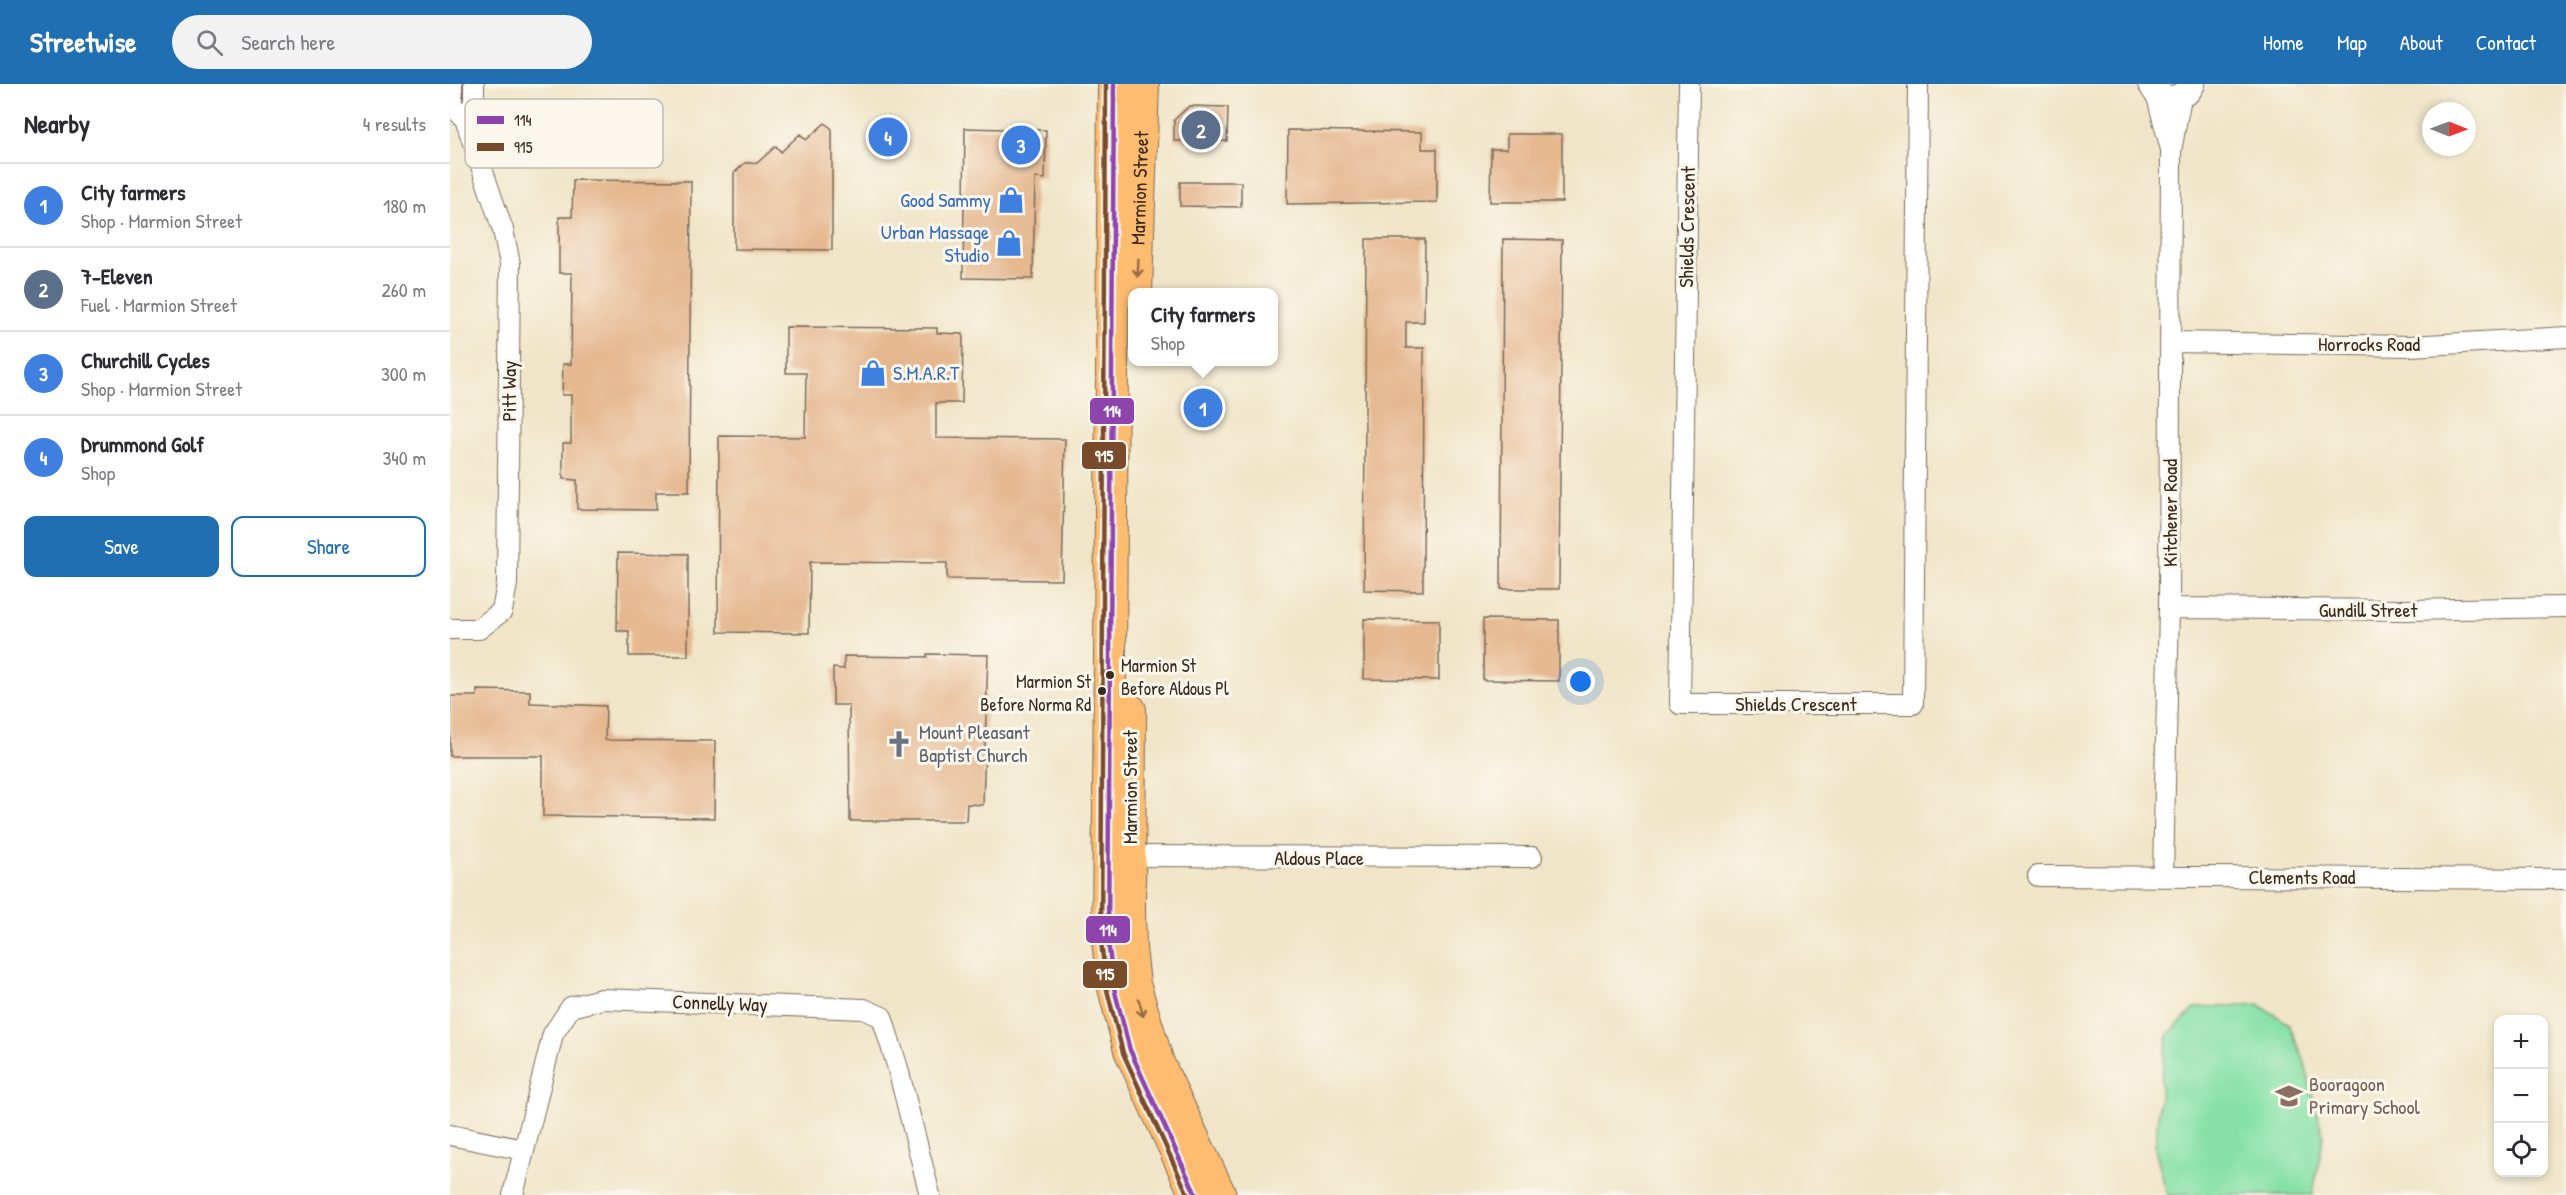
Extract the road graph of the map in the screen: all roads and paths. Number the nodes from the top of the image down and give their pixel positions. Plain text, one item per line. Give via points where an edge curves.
1 (452, 84) edge
2 (1114, 84) edge
3 (1143, 84) edge
4 (1689, 84) edge
5 (1917, 84) edge
6 (2149, 87) edge
7 (2192, 88) edge
8 (465, 119) edge
9 (2171, 151) junction
10 (482, 168) edge
11 (1136, 288) edge
12 (2566, 337) edge
13 (2171, 342) junction
14 (1133, 366) edge
15 (2566, 607) edge
16 (2169, 608) junction
17 (450, 629) edge
18 (1532, 856) dead end
19 (1118, 857) junction
20 (2163, 875) junction
21 (2038, 876) dead end
22 (2566, 879) edge
23 (450, 1135) edge
24 (524, 1150) junction
25 (513, 1195) edge
26 (930, 1195) edge
27 (1196, 1195) edge
28 (1220, 1195) edge

1 - 8 street, Pitt Way via 452,106
2 - 19 main road, Marmion Street
3 -> 11 main road, Marmion Street
4 - 5 street, Shields Crescent via 1680,705 1913,704
6 - 7 street via 2163,97
6 - 9 street, Kitchener Road
7 - 9 street, Kitchener Road
9 - 13 street, Kitchener Road
10 - 17 street, Pitt Way via 510,264 507,584 502,611 479,629
12 - 13 street, Horrocks Road via 2410,346
13 - 16 street, Kitchener Road
14 - 19 main road, Marmion Street
15 - 16 street, Gundill Street
16 - 20 street, Kitchener Road
18 - 19 street, Aldous Place
19 - 27 main road, Marmion Street via 1108,941 1121,1019 1130,1050
19 -> 28 main road, Marmion Street via 1134,984 1146,1029
20 - 21 street, Clements Road
20 - 22 street, Clements Road
23 - 24 street
24 - 25 street, Connelly Way
24 - 26 street, Connelly Way via 553,1034 571,1007 601,999 864,1009 882,1017

